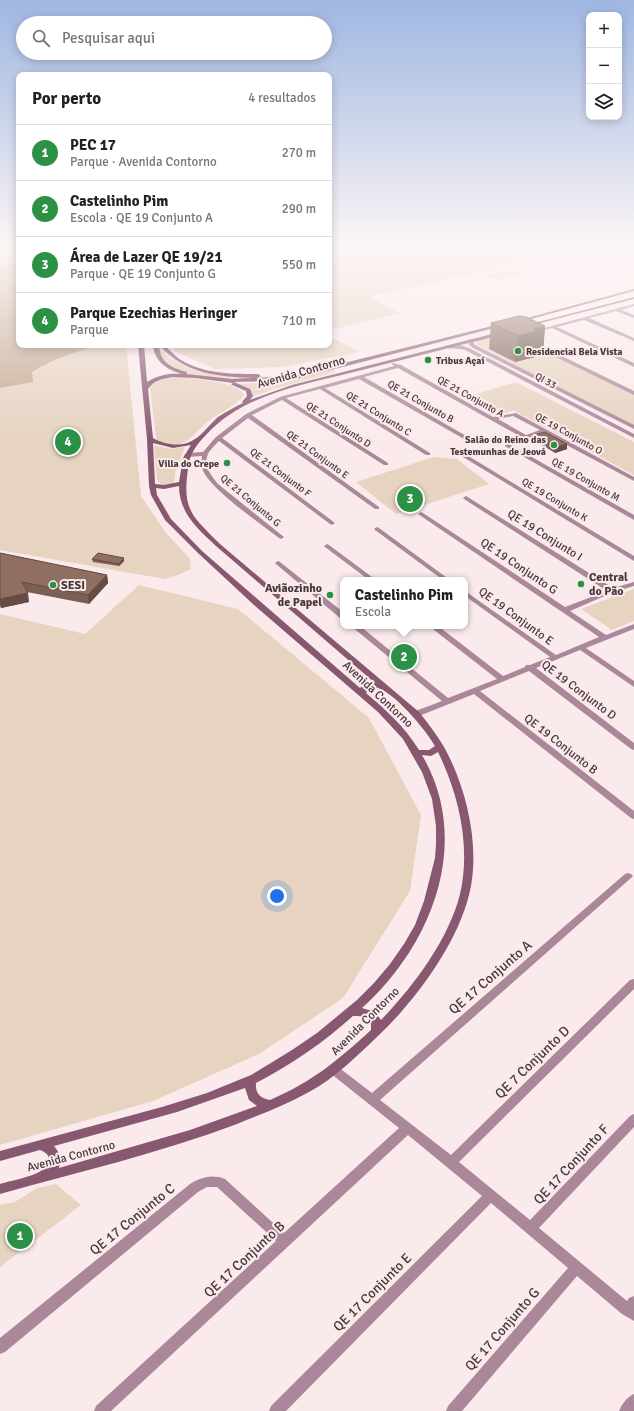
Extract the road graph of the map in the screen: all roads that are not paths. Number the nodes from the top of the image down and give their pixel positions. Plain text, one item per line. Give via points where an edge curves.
1 (551, 312) edge
2 (581, 312) edge
3 (609, 312) edge
4 (621, 312) edge
5 (531, 317) junction
6 (634, 317) edge
7 (584, 318) junction
8 (513, 322) edge
9 (539, 323) junction
10 (506, 324) edge
11 (552, 327) junction
12 (520, 328) edge
13 (507, 331) edge
14 (531, 332) edge
15 (524, 339) edge
16 (472, 340) junction
17 (634, 340) edge
18 (447, 347) junction
19 (141, 348) edge
20 (156, 348) edge
21 (165, 348) edge
22 (499, 359) junction
23 (390, 361) junction
24 (490, 361) junction
25 (342, 365) junction
26 (634, 365) edge
27 (399, 366) junction
28 (320, 371) junction
29 (346, 373) junction
30 (195, 376) junction
31 (360, 377) junction
32 (218, 380) junction
33 (320, 387) junction
34 (145, 389) junction
35 (634, 393) edge
36 (282, 398) junction
37 (243, 404) junction
38 (248, 415) junction
39 (492, 419) junction
40 (634, 427) edge
41 (544, 431) junction
42 (634, 436) edge
43 (218, 438) junction
44 (150, 439) junction
45 (198, 440) junction
46 (473, 442) dead end
47 (507, 445) dead end
48 (205, 454) junction
49 (428, 454) dead end
50 (187, 455) junction
51 (465, 456) dead end
52 (386, 464) dead end
53 (634, 479) edge
54 (181, 484) junction
55 (152, 486) junction
56 (466, 498) dead end
57 (377, 508) dead end
58 (421, 514) dead end
59 (634, 518) edge
60 (332, 523) dead end
61 (377, 529) dead end
62 (281, 537) dead end
63 (327, 546) dead end
64 (634, 559) edge
65 (278, 563) dead end
66 (369, 577) edge
67 (443, 577) edge
68 (634, 584) edge
69 (612, 591) junction
70 (468, 595) edge
71 (564, 610) junction
72 (340, 614) edge
73 (632, 628) edge
74 (359, 629) edge
75 (437, 629) edge
76 (604, 637) junction
77 (580, 647) junction
78 (554, 657) junction
79 (529, 667) junction
80 (501, 678) junction
81 (634, 685) edge
82 (386, 687) junction
83 (474, 690) junction
84 (362, 694) junction
85 (447, 701) junction
86 (416, 714) junction
87 (440, 747) junction
88 (634, 747) edge
89 (415, 752) junction
90 (634, 816) edge
91 (628, 876) dead end
92 (634, 983) edge
93 (352, 1012) junction
94 (376, 1032) junction
95 (334, 1070) junction
96 (251, 1079) junction
97 (372, 1100) junction
98 (270, 1105) junction
99 (634, 1119) edge
100 (407, 1128) junction
101 (40, 1145) junction
102 (0, 1156) edge
103 (451, 1162) junction
104 (43, 1177) junction
105 (0, 1189) edge
106 (491, 1195) junction
107 (530, 1229) junction
108 (285, 1242) junction
109 (576, 1268) junction
110 (632, 1309) edge
111 (0, 1347) edge
112 (634, 1401) edge
113 (101, 1411) edge
114 (276, 1411) edge
115 (453, 1411) edge
116 (626, 1411) edge

1 - 5 main road
2 - 9 main road
3 - 7 street
4 - 6 street
5 - 8 main road
5 - 9 main road
7 - 11 street
7 - 17 street
9 - 12 main road
10 - 25 main road, Avenida Contorno
11 - 14 street
11 - 26 street
13 - 16 main road, Avenida Contorno
15 - 35 street
16 - 18 main road, Avenida Contorno
16 - 22 street, QI 33 via 473,346
18 - 23 main road, Avenida Contorno
18 - 24 street, QI 33 via 465,348
19 - 34 main road, Avenida Contorno
20 - 30 main road via 158,358 164,363 177,371
21 - 28 main road via 190,366 218,373 249,376
22 - 24 street
22 - 40 street, QI 33
23 - 27 street, QE 21 Conjunto A
23 - 29 main road, Avenida Contorno
24 - 42 street, QI 33
25 - 28 main road, Avenida Contorno
25 - 29 main road via 340,369
27 - 31 street
27 - 39 street, QE 21 Conjunto A
28 - 32 main road, Avenida Contorno via 246,382
29 - 37 main road, Avenida Contorno via 275,391
30 - 32 main road, Avenida Contorno
30 - 34 main road via 162,377 149,383
31 - 33 street
31 - 46 street, QE 21 Conjunto B
32 - 37 main road via 234,383 248,390 250,396
33 - 36 street
33 - 49 street, QE 21 Conjunto C
34 - 44 main road, Avenida Contorno
36 - 38 street
36 - 52 street, QE 21 Conjunto D
37 - 45 main road, Avenida Contorno via 223,417
38 - 43 street
38 - 57 street, QE 21 Conjunto E
39 - 41 street, QE 19 Conjunto O via 514,414
39 - 41 street, QE 21 Conjunto A via 525,437
41 - 53 street, QE 19 Conjunto O
43 - 48 street
43 - 60 street, QE 21 Conjunto F
44 - 45 main road via 157,444 172,447
44 - 55 main road, Avenida Contorno
45 - 50 main road, Avenida Contorno
47 - 59 street, QE 19 Conjunto M
48 - 50 street
48 - 62 street, QE 21 Conjunto G via 204,467 216,485
50 - 54 main road, Avenida Contorno
51 - 64 street, QE 19 Conjunto K
54 - 55 main road
54 - 82 main road, Avenida Contorno via 184,502 190,514 218,545
55 - 84 main road, Avenida Contorno via 160,508 181,534
56 - 69 street, QE 19 Conjunto I
58 - 71 street, QE 19 Conjunto G
61 - 67 street
63 - 66 street
65 - 72 street
68 - 69 street
69 - 71 street
70 - 78 street, QE 19 Conjunto E
71 - 76 street, QE 19 Conjunto G
73 - 76 street
74 - 85 street
75 - 80 street
76 - 77 street
77 - 78 street
77 - 81 street
78 - 79 street
79 - 80 street
79 - 88 street, QE 19 Conjunto D
80 - 83 street
82 - 84 main road via 370,685 365,687
82 - 86 main road, Avenida Contorno
83 - 85 street
83 - 90 street, QE 19 Conjunto B
84 - 89 main road, Avenida Contorno via 395,724
85 - 86 street
86 - 87 main road, Avenida Contorno via 431,731
87 - 89 main road via 431,753
87 - 94 main road, Avenida Contorno via 452,772 463,810 468,838 466,888 460,910 436,958 401,1008
89 - 93 main road, Avenida Contorno via 438,806 440,861 434,887 423,918 397,965
91 - 97 street, QE 17 Conjunto A
92 - 103 street, QE 7 Conjunto D
93 - 94 main road via 362,1011 371,1014 376,1020
93 - 96 main road, Avenida Contorno via 302,1049
94 - 95 main road, Avenida Contorno
95 - 97 street
95 - 98 main road, Avenida Contorno via 312,1086
96 - 98 main road via 249,1086 255,1099
96 - 101 main road, Avenida Contorno via 205,1098
97 - 100 street
98 - 104 main road, Avenida Contorno via 179,1140
99 - 107 street, QE 17 Conjunto F
100 - 103 street
100 - 108 street, QE 17 Conjunto B
101 - 102 main road, Avenida Contorno
101 - 104 main road via 47,1146 55,1155 54,1167
103 - 106 street
104 - 105 main road, Avenida Contorno
106 - 107 street
106 - 114 street, QE 17 Conjunto E
107 - 109 street
108 - 111 street, QE 17 Conjunto C via 221,1183 202,1183
108 - 113 street, QE 17 Conjunto B
109 - 110 street
109 - 115 street, QE 17 Conjunto G
112 - 116 street

